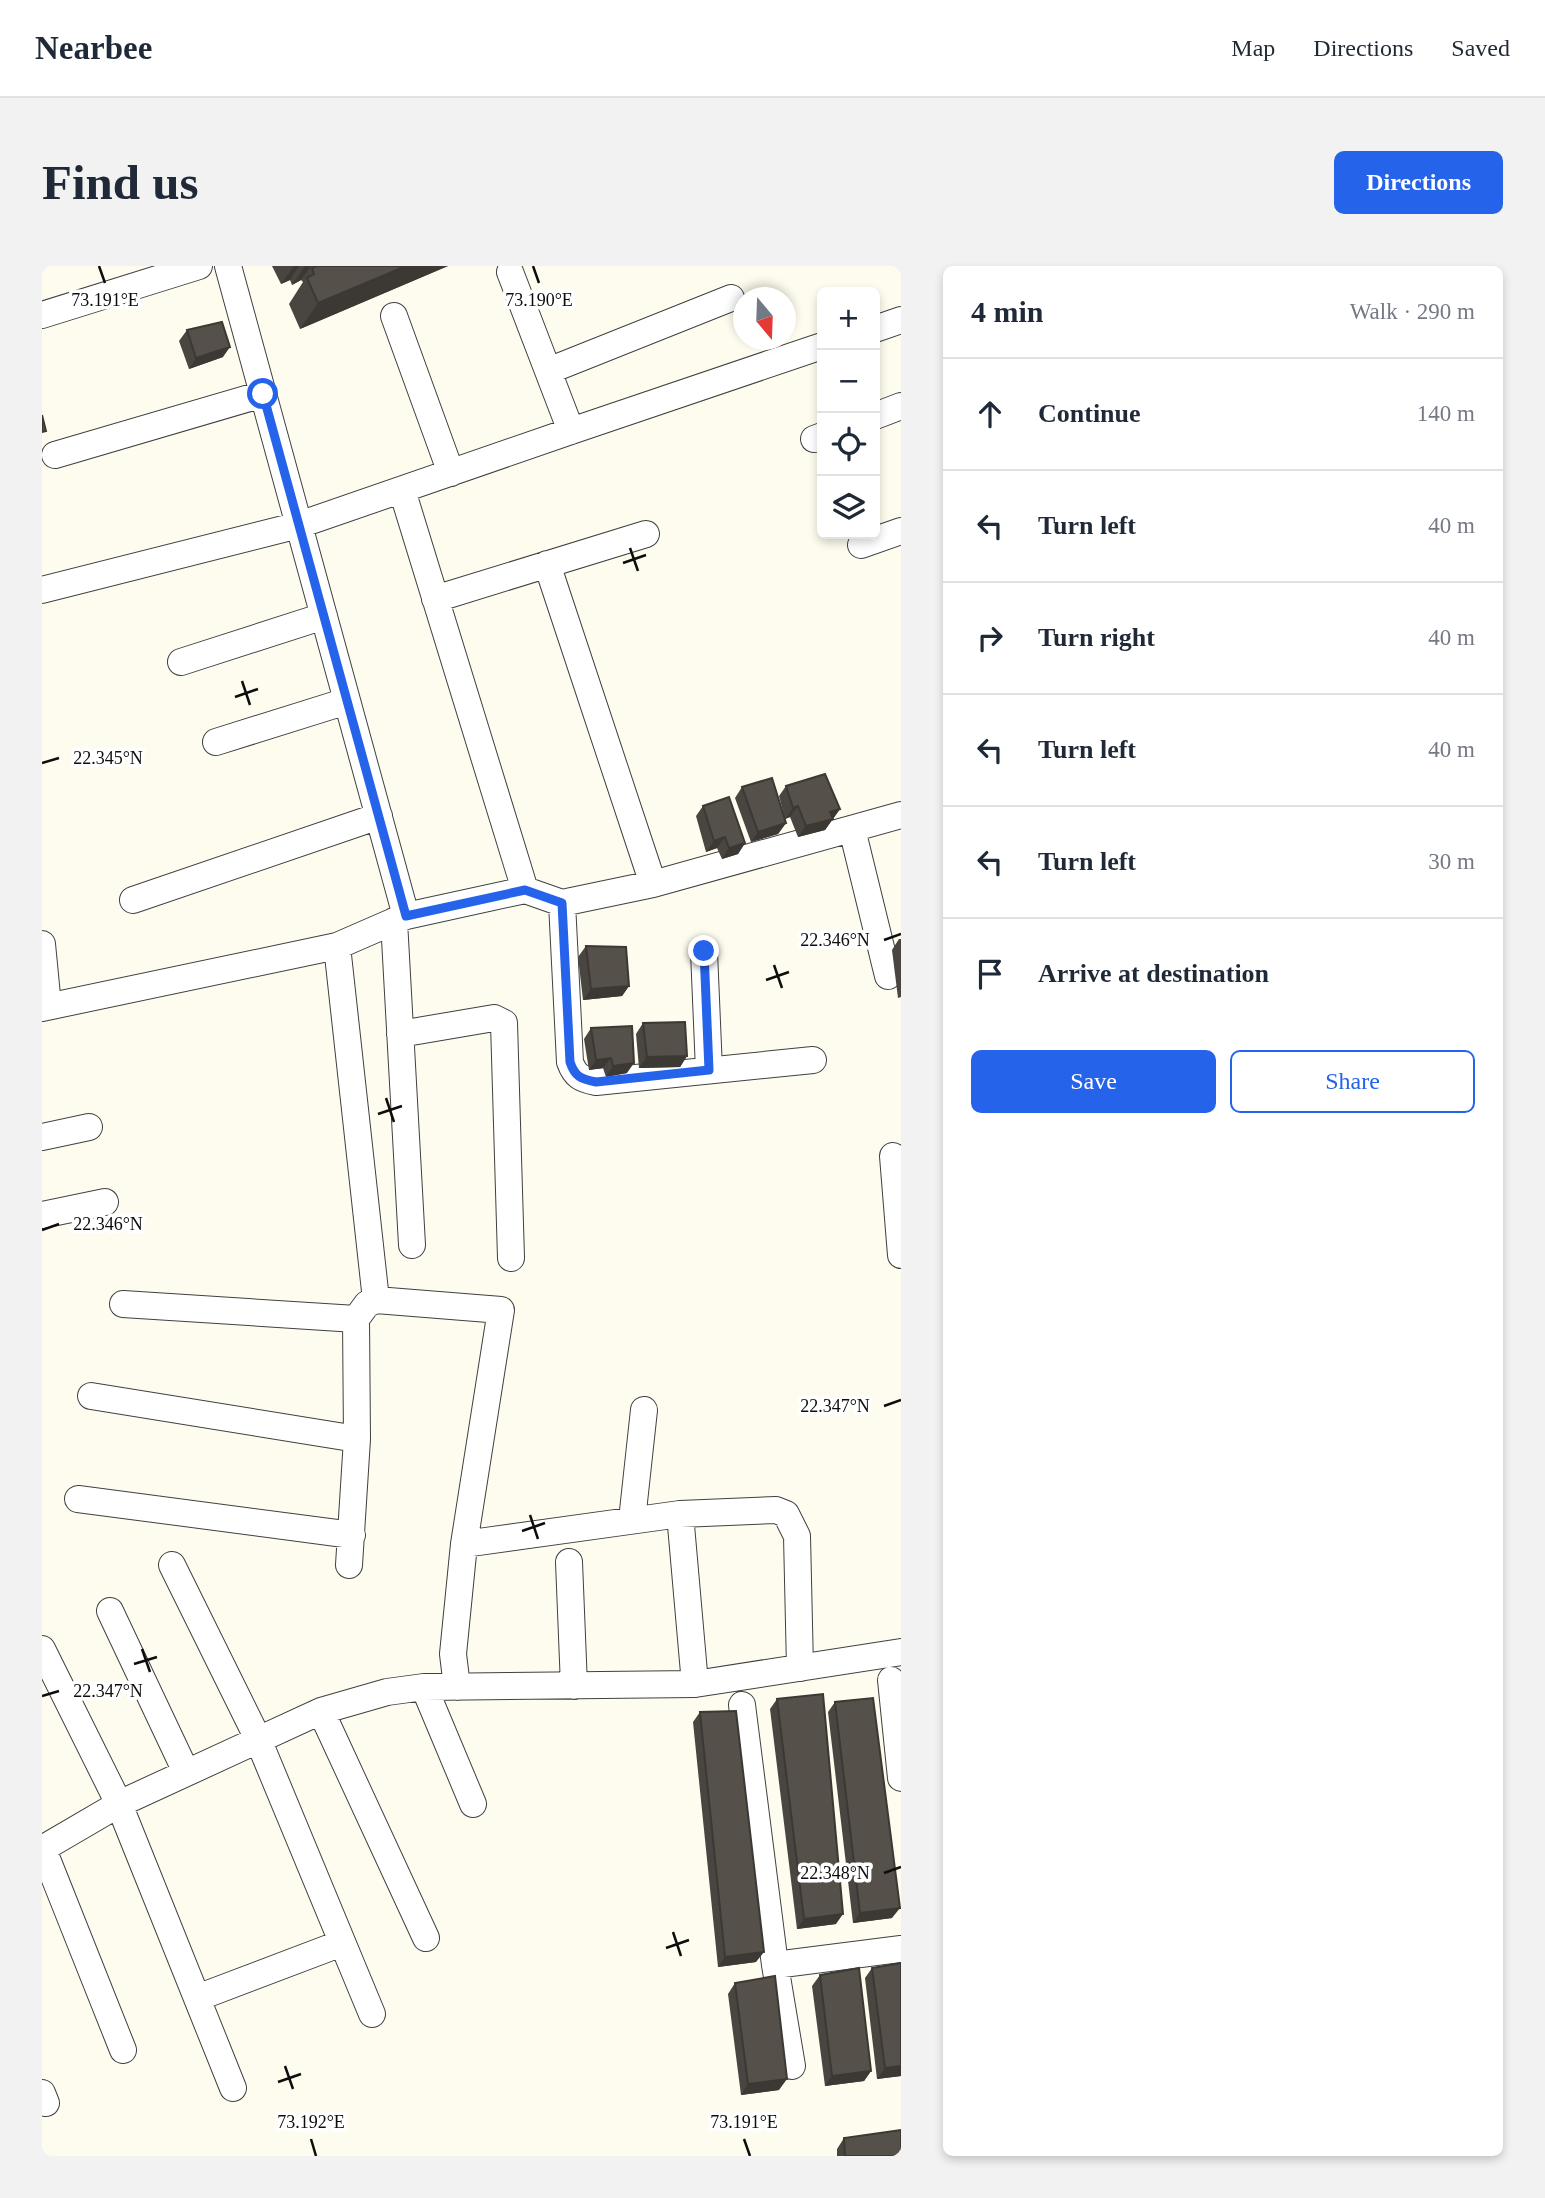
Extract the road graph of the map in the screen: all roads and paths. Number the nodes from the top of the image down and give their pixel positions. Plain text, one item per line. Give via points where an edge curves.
1 (200, 266) edge
2 (228, 266) edge
3 (510, 272) dead end
4 (731, 298) dead end
5 (42, 315) edge
6 (394, 316) dead end
7 (901, 320) edge
8 (880, 327) edge
9 (817, 348) edge
10 (548, 371) junction
11 (263, 394) junction
12 (901, 407) edge
13 (880, 414) edge
14 (571, 430) junction
15 (55, 455) dead end
16 (451, 473) junction
17 (402, 490) junction
18 (299, 526) junction
19 (901, 531) edge
20 (646, 534) dead end
21 (861, 545) dead end
22 (547, 564) junction
23 (42, 590) edge
24 (435, 599) junction
25 (324, 616) junction
26 (181, 662) dead end
27 (347, 701) junction
28 (216, 742) dead end
29 (901, 815) edge
30 (379, 816) junction
31 (852, 829) junction
32 (653, 884) junction
33 (525, 890) junction
34 (133, 900) dead end
35 (562, 903) junction
36 (400, 918) junction
37 (889, 931) edge
38 (42, 944) edge
39 (337, 946) junction
40 (704, 951) dead end
41 (888, 976) dead end
42 (45, 1007) edge
43 (400, 1034) junction
44 (813, 1060) dead end
45 (709, 1070) junction
46 (89, 1127) dead end
47 (42, 1137) edge
48 (893, 1156) dead end
49 (105, 1202) dead end
50 (42, 1215) edge
51 (412, 1245) dead end
52 (901, 1255) edge
53 (511, 1258) dead end
54 (376, 1300) junction
55 (123, 1304) dead end
56 (356, 1319) junction
57 (91, 1396) dead end
58 (644, 1410) dead end
59 (357, 1440) junction
60 (78, 1499) dead end
61 (680, 1514) junction
62 (632, 1520) junction
63 (352, 1535) junction
64 (464, 1544) junction
65 (569, 1562) dead end
66 (172, 1565) dead end
67 (349, 1565) dead end
68 (110, 1611) dead end
69 (42, 1649) edge
70 (901, 1652) edge
71 (800, 1668) junction
72 (891, 1680) dead end
73 (695, 1684) junction
74 (575, 1686) junction
75 (424, 1687) junction
76 (457, 1687) junction
77 (742, 1705) dead end
78 (321, 1711) junction
79 (258, 1739) junction
80 (186, 1772) junction
81 (901, 1778) edge
82 (119, 1804) junction
83 (473, 1804) dead end
84 (43, 1849) edge
85 (426, 1938) dead end
86 (342, 1943) junction
87 (901, 1949) edge
88 (775, 1965) junction
89 (197, 1998) junction
90 (372, 2014) dead end
91 (123, 2050) dead end
92 (792, 2066) dead end
93 (233, 2088) dead end

1 - 5 street
2 - 11 street
3 - 10 street
4 - 10 street
6 - 16 street
7 - 8 street
9 - 14 street
10 - 14 street
11 - 15 street
11 - 18 street
12 - 13 street
14 - 16 street
16 - 17 street
17 - 18 street
17 - 24 street
18 - 23 street
18 - 25 street
19 - 21 street
20 - 22 street
22 - 24 street
22 - 32 street
24 - 33 street
25 - 26 street
25 - 27 street
27 - 28 street
27 - 30 street
29 - 31 street
30 - 34 street
30 - 36 street
31 - 32 street
31 - 37 street
32 - 35 street
33 - 35 street
33 - 36 street
35 - 45 street via 574,1074 596,1082
36 - 39 street
36 - 43 street
37 - 41 street
38 - 42 street
39 - 42 street
39 - 54 street
40 - 45 street
43 - 51 street
43 - 53 street via 494,1018 504,1023
44 - 45 street
46 - 47 street
48 - 52 street
49 - 50 street
54 - 56 street
54 - 64 street via 501,1310
55 - 56 street
56 - 59 street
57 - 59 street
58 - 62 street
59 - 63 street
60 - 63 street
61 - 62 street
61 - 71 street via 776,1510 786,1514 797,1536
61 - 73 street
62 - 64 street
63 - 67 street
64 - 76 street via 453,1654
65 - 74 street
66 - 79 street
68 - 80 street
69 - 82 street
70 - 71 street
71 - 73 street
72 - 81 street
73 - 74 street
74 - 76 street
75 - 76 street
75 - 78 street via 387,1692
75 - 83 street
77 - 88 street
78 - 79 street
78 - 85 street
79 - 80 street
79 - 86 street
80 - 82 street
82 - 84 street
82 - 89 street
84 - 91 street
86 - 89 street
86 - 90 street
87 - 88 street
88 - 92 street
89 - 93 street

